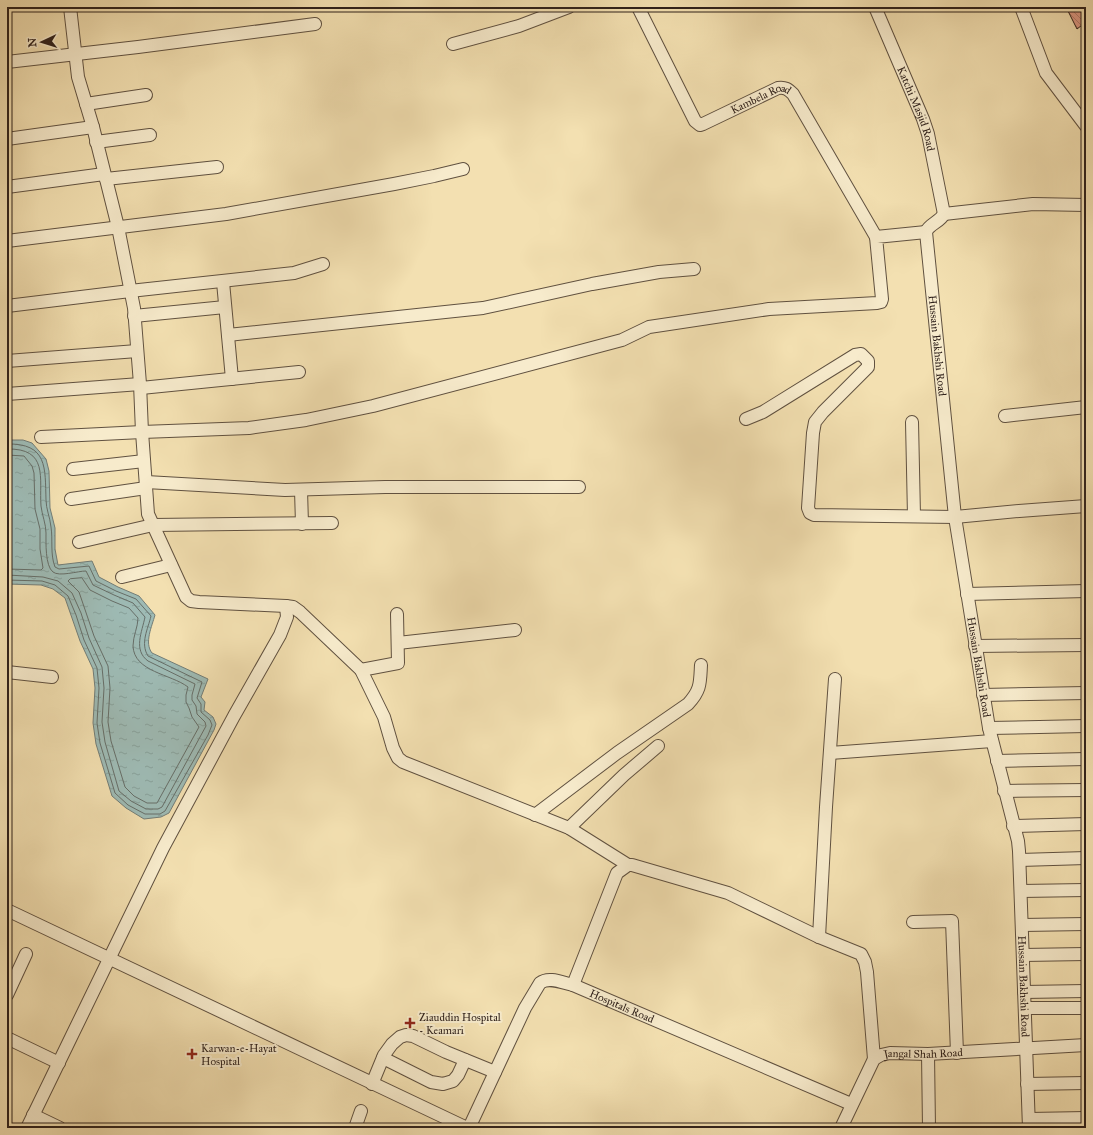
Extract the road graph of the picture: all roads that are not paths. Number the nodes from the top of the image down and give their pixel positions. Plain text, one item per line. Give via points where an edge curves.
1 (70, 7) edge
2 (569, 7) edge
3 (638, 7) edge
4 (875, 7) edge
5 (1021, 7) edge
6 (315, 24) dead end
7 (453, 44) dead end
8 (75, 54) junction
9 (7, 62) edge
10 (146, 95) dead end
11 (86, 104) junction
12 (1086, 126) edge
13 (93, 127) junction
14 (150, 135) dead end
15 (7, 139) edge
16 (96, 142) junction
17 (217, 167) dead end
18 (463, 169) dead end
19 (105, 176) junction
20 (7, 187) edge
21 (1086, 206) edge
22 (944, 214) junction
23 (118, 227) junction
24 (926, 232) junction
25 (876, 237) junction
26 (7, 241) edge
27 (323, 264) dead end
28 (694, 269) dead end
29 (223, 282) junction
30 (130, 291) junction
31 (7, 306) edge
32 (225, 307) junction
33 (134, 316) junction
34 (228, 335) junction
35 (137, 351) junction
36 (7, 361) edge
37 (298, 372) dead end
38 (232, 379) junction
39 (140, 386) junction
40 (7, 394) edge
41 (1086, 407) edge
42 (1005, 416) dead end
43 (746, 419) dead end
44 (912, 422) dead end
45 (142, 432) junction
46 (40, 437) dead end
47 (144, 460) junction
48 (73, 469) dead end
49 (146, 485) junction
50 (579, 487) dead end
51 (301, 490) junction
52 (71, 499) dead end
53 (1086, 506) edge
54 (914, 516) junction
55 (955, 517) junction
56 (332, 523) dead end
57 (302, 524) junction
58 (153, 525) junction
59 (79, 542) dead end
60 (171, 565) junction
61 (122, 577) dead end
62 (1086, 591) edge
63 (967, 594) junction
64 (286, 606) junction
65 (396, 614) dead end
66 (515, 630) dead end
67 (398, 643) junction
68 (1086, 645) edge
69 (975, 646) junction
70 (701, 665) dead end
71 (361, 670) junction
72 (7, 672) edge
73 (52, 676) dead end
74 (835, 679) dead end
75 (1086, 693) edge
76 (983, 695) junction
77 (1086, 726) edge
78 (989, 728) junction
79 (992, 741) junction
80 (658, 746) dead end
81 (830, 753) junction
82 (1086, 759) edge
83 (997, 761) junction
84 (1086, 790) edge
85 (1004, 791) junction
86 (535, 815) junction
87 (1086, 824) edge
88 (1013, 826) junction
89 (569, 828) junction
90 (1086, 858) edge
91 (1020, 860) junction
92 (628, 865) junction
93 (1086, 890) edge
94 (1021, 891) junction
95 (7, 910) edge
96 (913, 922) dead end
97 (1086, 924) edge
98 (1022, 925) junction
99 (819, 937) junction
100 (26, 954) dead end
101 (1086, 954) edge
102 (1023, 955) junction
103 (109, 958) junction
104 (573, 985) junction
105 (1086, 991) edge
106 (1024, 992) junction
107 (7, 995) edge
108 (1025, 1008) junction
109 (1086, 1008) edge
110 (7, 1038) edge
111 (1086, 1045) edge
112 (1026, 1048) junction
113 (957, 1052) junction
114 (928, 1054) junction
115 (383, 1058) junction
116 (874, 1059) junction
117 (465, 1060) junction
118 (59, 1063) junction
119 (495, 1072) junction
120 (1086, 1082) edge
121 (372, 1084) junction
122 (1027, 1084) junction
123 (851, 1104) junction
124 (361, 1111) dead end
125 (34, 1115) junction
126 (1086, 1118) edge
127 (1029, 1124) edge
128 (27, 1128) edge
129 (60, 1128) edge
130 (355, 1128) edge
131 (468, 1128) edge
132 (841, 1128) edge
133 (928, 1128) edge

1 - 8 street
2 - 7 street via 519,26
3 - 25 street, Kambela Road via 697,124 703,124 778,88 788,89
4 - 22 street, Katchi Masjid Road via 923,119
5 - 12 street via 1046,73
6 - 8 street
8 - 9 street
8 - 11 street via 78,77
10 - 11 street
11 - 13 street
13 - 15 street
13 - 16 street
14 - 16 street
16 - 19 street
17 - 19 street
18 - 23 street via 226,214
19 - 20 street
19 - 23 street
21 - 22 street via 1034,204
22 - 24 street
23 - 26 street
23 - 30 street
24 - 25 street
24 - 55 street, Hussain Bakhshi Road
25 - 45 street via 881,302 769,309 649,327 622,340 380,404 306,420 249,428
27 - 29 street via 294,273
28 - 34 street via 659,272 592,284 483,308
29 - 30 street
29 - 32 street
30 - 31 street
30 - 33 street
32 - 33 street
32 - 34 street
33 - 35 street
34 - 38 street
35 - 36 street
35 - 39 street
37 - 38 street
38 - 39 street
39 - 40 street
39 - 45 street
41 - 42 street
43 - 54 street via 763,412 855,355 861,354 868,361 868,367 815,422 808,508 814,515
44 - 54 street
45 - 46 street
45 - 47 street
47 - 48 street
47 - 49 street
49 - 51 street
49 - 52 street
49 - 58 street via 148,514
50 - 51 street via 385,487
51 - 57 street
53 - 55 street
54 - 55 street
55 - 63 street, Hussain Bakhshi Road
56 - 57 street
57 - 58 street
58 - 59 street
58 - 60 street
60 - 61 street
60 - 64 street via 186,597 191,601
62 - 63 street
63 - 69 street, Hussain Bakhshi Road
64 - 71 street via 300,612
64 - 103 street via 287,617 280,635 163,848
65 - 67 street
66 - 67 street
67 - 71 street via 398,663
68 - 69 street
69 - 76 street, Hussain Bakhshi Road
70 - 86 street via 699,689 688,704 616,753
71 - 86 street via 384,717 398,758
72 - 73 street
74 - 81 street
75 - 76 street
76 - 78 street, Hussain Bakhshi Road
77 - 78 street
78 - 79 street, Hussain Bakhshi Road
79 - 81 street
79 - 83 street, Hussain Bakhshi Road
80 - 89 street
81 - 99 street
82 - 83 street
83 - 85 street, Hussain Bakhshi Road
84 - 85 street
85 - 88 street, Hussain Bakhshi Road
86 - 89 street
87 - 88 street
88 - 91 street, Hussain Bakhshi Road via 1018,840
89 - 92 street
90 - 91 street
91 - 94 street, Hussain Bakhshi Road
92 - 99 street via 728,893
92 - 104 street via 617,873
93 - 94 street
94 - 98 street, Hussain Bakhshi Road
95 - 103 street
96 - 113 street via 952,921
97 - 98 street
98 - 102 street, Hussain Bakhshi Road
99 - 116 street via 861,954 865,962
100 - 107 street
101 - 102 street
102 - 106 street, Hussain Bakhshi Road
103 - 118 street
103 - 121 street
104 - 119 street, Hospitals Road via 549,979 540,983 525,1008
104 - 123 street, Hospitals Road
105 - 106 street
106 - 108 street, Hussain Bakhshi Road
108 - 109 street
108 - 112 street, Hussain Bakhshi Road
110 - 118 street
111 - 112 street, Jangal Shah Road
112 - 113 street, Jangal Shah Road
112 - 122 street, Hussain Bakhshi Road
113 - 114 street, Jangal Shah Road
114 - 116 street, Jangal Shah Road via 890,1053
114 - 133 street
115 - 117 street via 392,1044 406,1035
115 - 117 street via 431,1082 443,1084 453,1081
115 - 121 street
116 - 123 street, Jangal Shah Road
117 - 119 street
118 - 125 street
119 - 131 street, Hospitals Road
120 - 122 street
121 - 131 street
122 - 127 street, Hussain Bakhshi Road
123 - 132 street, Jangal Shah Road
124 - 130 street
125 - 128 street
125 - 129 street
126 - 127 street

